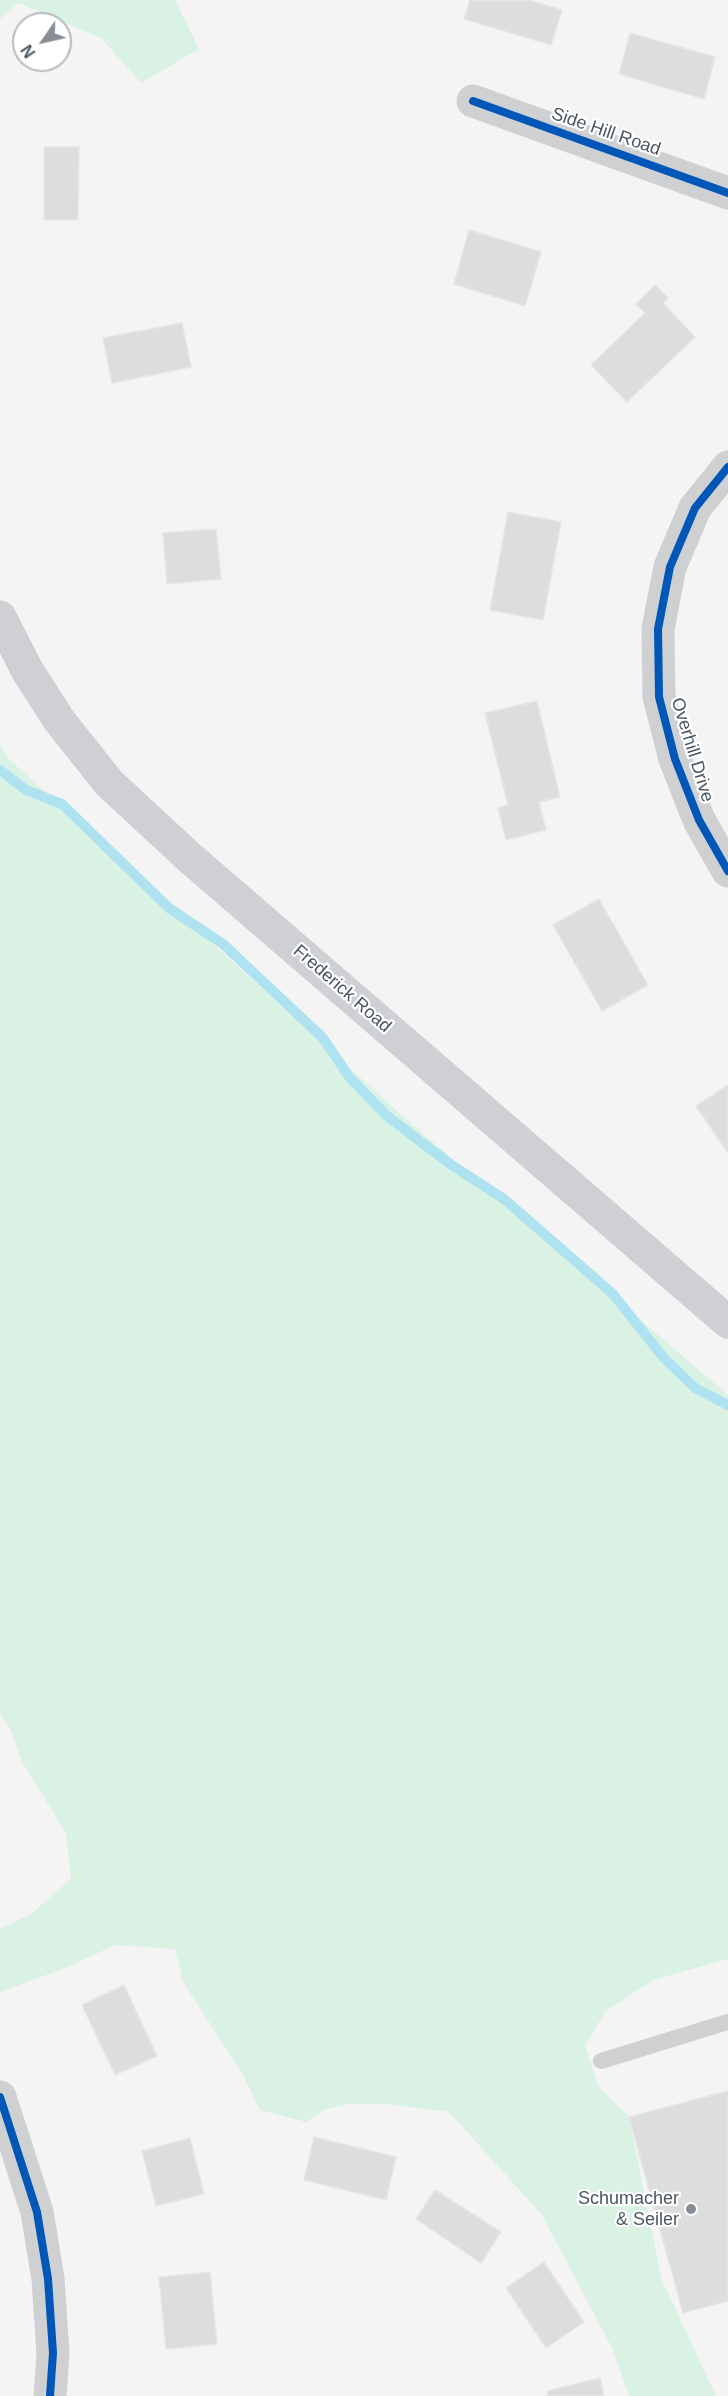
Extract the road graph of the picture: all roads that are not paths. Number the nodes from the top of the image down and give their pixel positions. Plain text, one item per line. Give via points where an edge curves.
1 (473, 101) dead end
2 (728, 193) edge
3 (728, 467) edge
4 (0, 617) edge
5 (728, 871) edge
6 (728, 1322) edge
7 (728, 2022) edge
8 (601, 2061) dead end
9 (0, 2097) edge
10 (50, 2396) edge

1 - 2 street, Side Hill Road
3 - 5 street, Overhill Drive via 695,508 670,567 658,629 659,697 675,759 699,820
4 - 6 main road, Frederick Road via 59,720 109,783 190,858
7 - 8 lane
9 - 10 street via 37,2212 48,2279 53,2353

